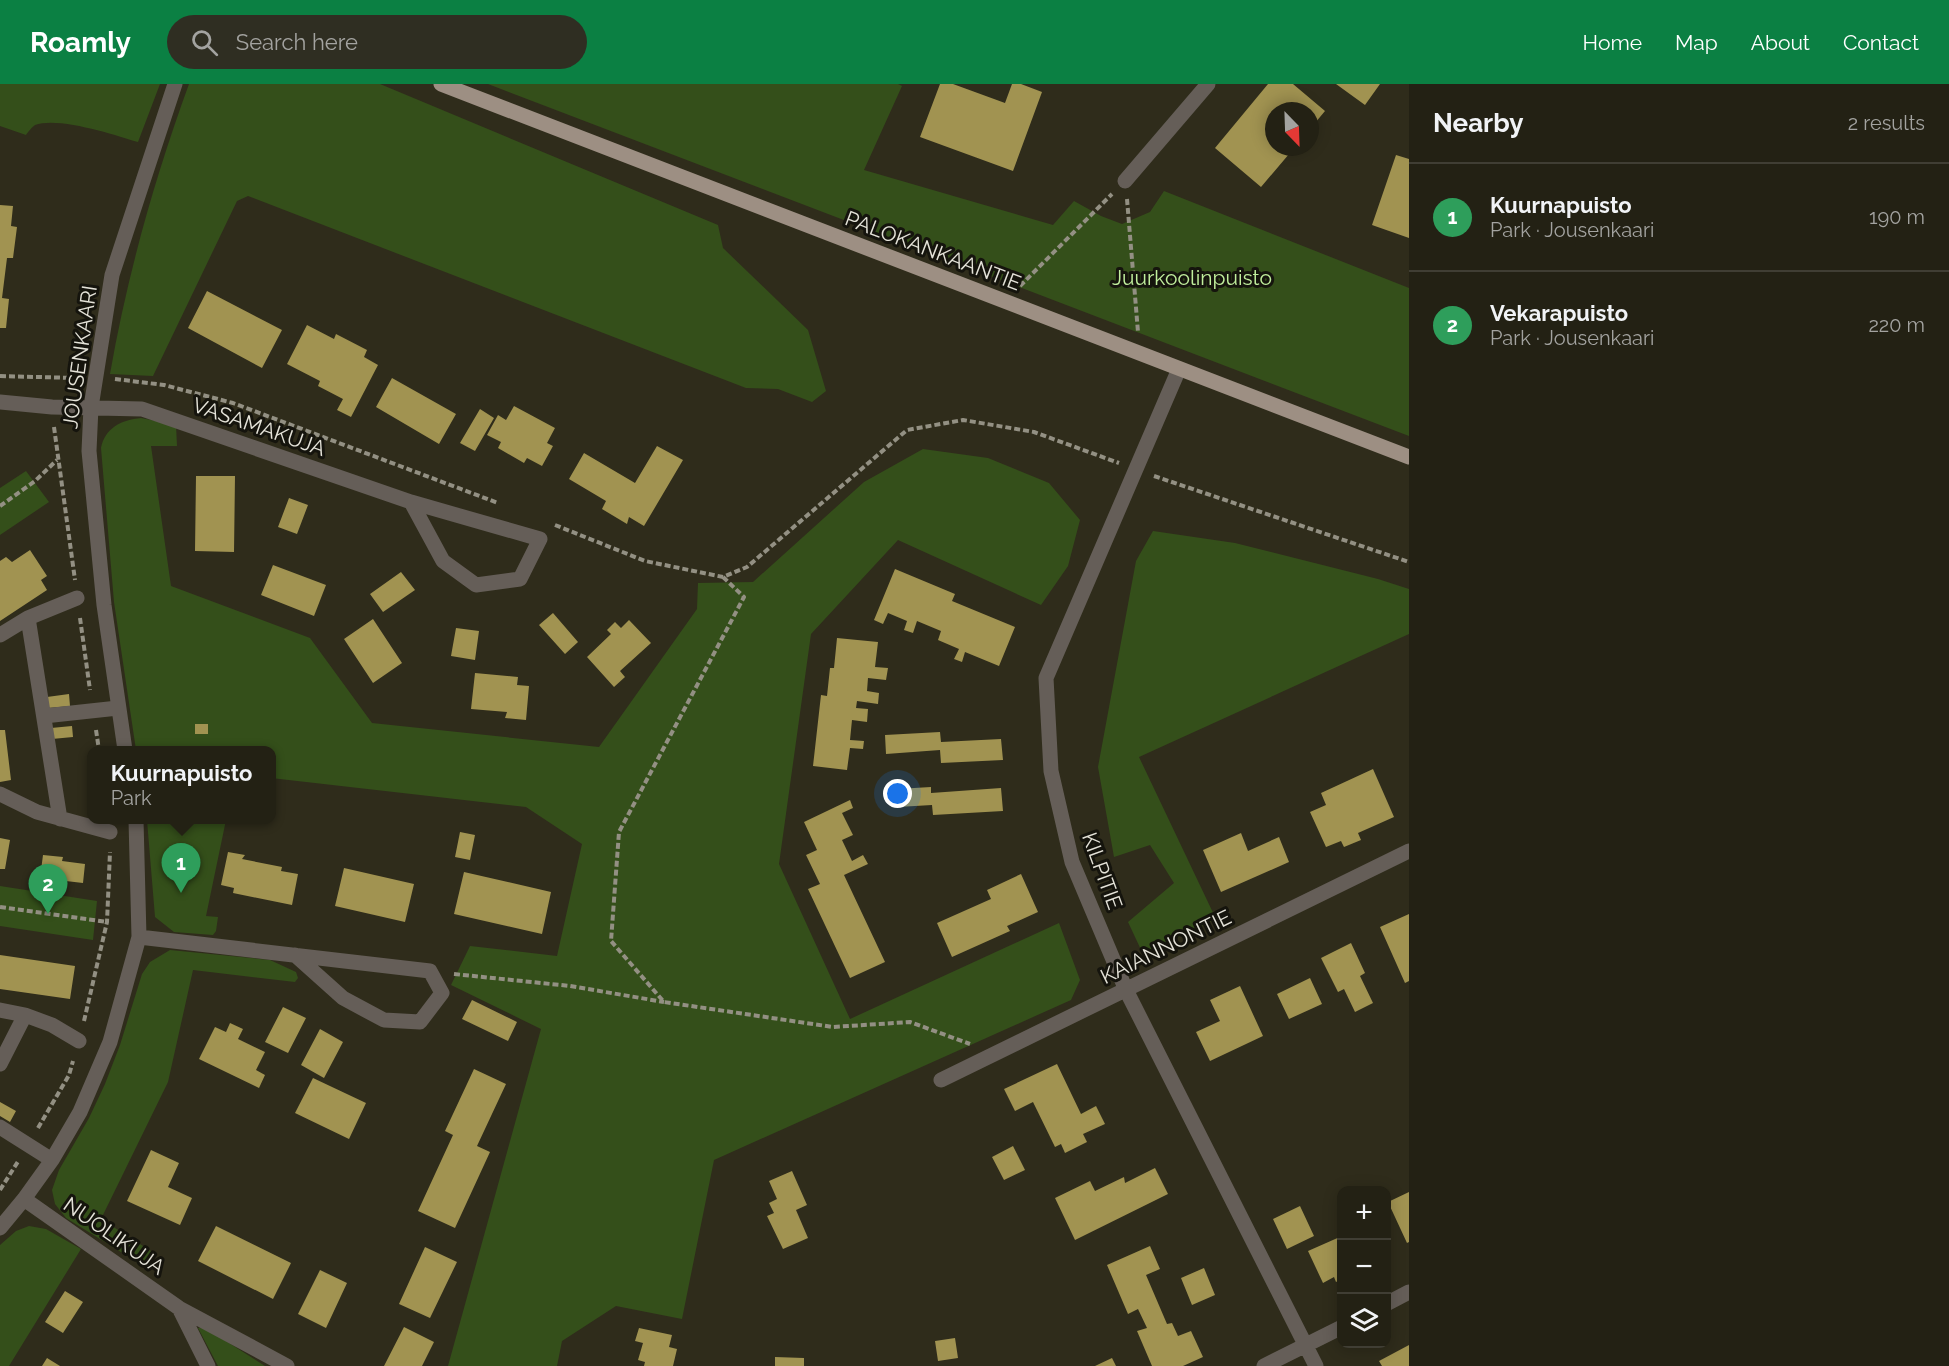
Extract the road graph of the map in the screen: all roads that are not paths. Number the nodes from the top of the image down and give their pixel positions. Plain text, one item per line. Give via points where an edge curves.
1 (175, 84) edge
2 (441, 84) edge
3 (1208, 84) edge
4 (1125, 181) road end
5 (1179, 369) junction
6 (0, 402) edge
7 (90, 407) junction
8 (1409, 457) edge
9 (411, 502) junction
10 (77, 598) road end
11 (28, 618) junction
12 (0, 635) edge
13 (118, 708) junction
14 (44, 716) junction
15 (124, 746) edge
16 (0, 794) edge
17 (60, 819) junction
18 (136, 824) edge
19 (110, 832) road end
20 (1409, 850) edge
21 (139, 937) junction
22 (295, 955) junction
23 (1126, 990) junction
24 (0, 1010) edge
25 (25, 1016) junction
26 (79, 1041) road end
27 (0, 1064) edge
28 (941, 1080) dead end
29 (0, 1127) edge
30 (52, 1160) junction
31 (24, 1199) junction
32 (0, 1228) edge
33 (1409, 1293) edge
34 (1391, 1302) edge
35 (179, 1308) junction
36 (1337, 1329) edge
37 (1306, 1344) junction
38 (208, 1366) edge
39 (287, 1366) edge
40 (1264, 1366) edge
41 (1316, 1366) edge

1 - 7 street, JOUSENKAARI via 112,275
2 - 5 main road, PALOKANKAANTIE
3 - 4 street
5 - 8 main road, PALOKANKAANTIE
5 - 23 street, KILPITIE via 1046,678 1051,771 1072,862
6 - 7 street, VASAMAKUJA
7 - 9 street, VASAMAKUJA via 142,408
7 - 13 street, JOUSENKAARI via 88,451
9 - 9 street, VASAMAKUJA via 443,561 476,585 520,579 540,539
10 - 11 street
11 - 12 street
11 - 14 street
13 - 14 street
13 - 15 street, JOUSENKAARI
14 - 17 street
16 - 17 street
17 - 19 street
18 - 21 street
20 - 23 street, KAIANNONTIE
21 - 22 street
21 - 30 street via 110,1042 80,1112
22 - 22 street via 343,998 384,1020 420,1022 442,993 430,971
23 - 28 street, KAIANNONTIE
23 - 37 street, KILPITIE
24 - 25 street
25 - 26 street via 52,1025
25 - 27 street
29 - 30 street
30 - 31 street
31 - 32 street
31 - 35 street, NUOLIKUJA
33 - 34 street
35 - 38 street, NUOLIKUJA
35 - 39 street, NUOLIKUJA
36 - 37 street
37 - 40 street
37 - 41 street, KILPITIE

